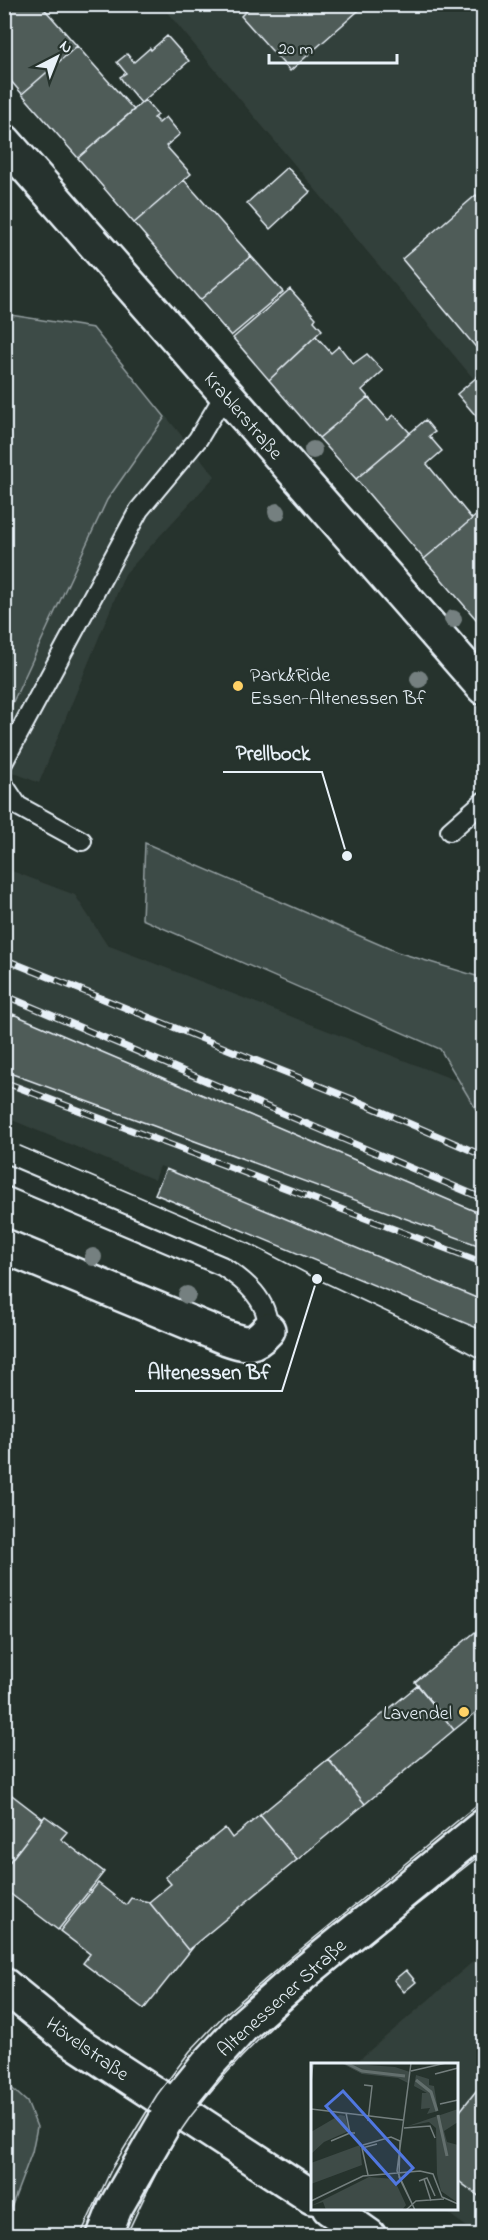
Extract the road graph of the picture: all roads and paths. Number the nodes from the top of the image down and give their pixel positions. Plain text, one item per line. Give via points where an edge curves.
1 (4, 141) edge
2 (225, 394) junction
3 (483, 688) edge
4 (4, 761) edge
5 (4, 785) edge
6 (483, 801) edge
7 (450, 831) dead end
8 (82, 841) dead end
9 (4, 1174) edge
10 (4, 1246) edge
11 (268, 1330) joint
12 (483, 1826) edge
13 (4, 1985) edge
14 (174, 2106) junction
15 (311, 2196) edge
16 (332, 2210) edge
17 (104, 2235) edge
18 (369, 2235) edge

1 - 2 street, Krablerstraße
2 - 3 street, Krablerstraße
2 - 4 lane via 198,439 139,510
5 - 8 lane via 18,806
6 - 7 lane
9 - 11 lane via 222,1266 243,1279 257,1297 268,1316
10 - 11 street via 226,1338 258,1341
12 - 14 street, Altenessener Straße via 260,2011
13 - 14 street, Hövelstraße via 69,2038
14 - 15 street, Hövelstraße
14 - 17 street, Altenessener Straße
16 - 18 street

